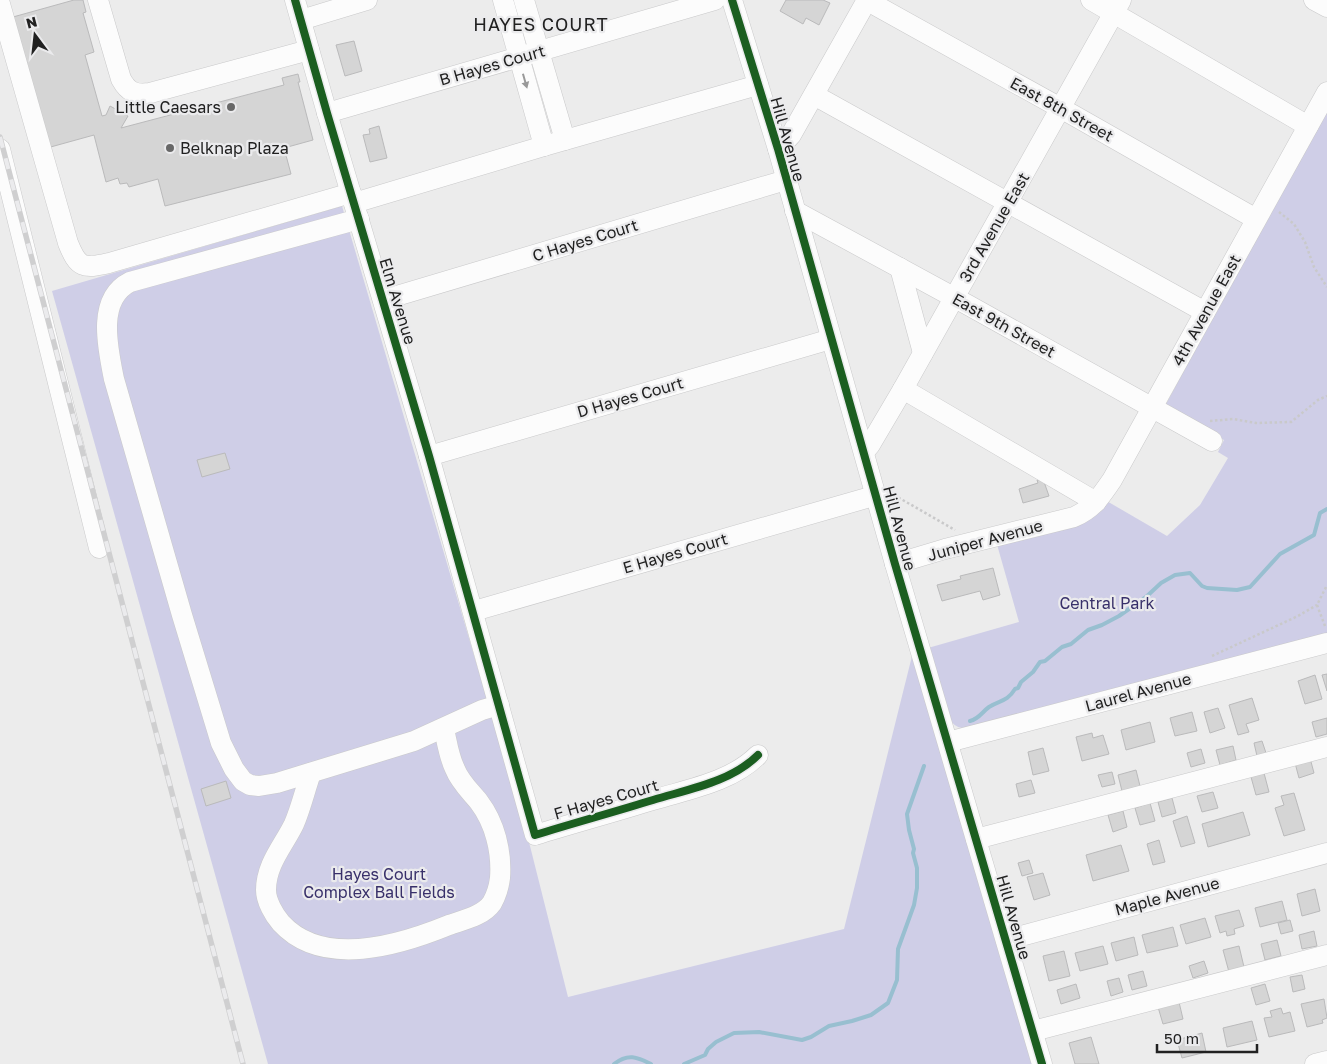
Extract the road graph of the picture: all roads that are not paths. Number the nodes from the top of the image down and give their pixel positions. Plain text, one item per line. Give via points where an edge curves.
1 (98, 0) edge
2 (295, 0) edge
3 (367, 0) edge
4 (503, 0) edge
5 (524, 0) edge
6 (715, 0) edge
7 (732, 0) edge
8 (866, 0) edge
9 (1091, 0) edge
10 (1314, 0) edge
11 (0, 4) edge
12 (1118, 6) edge
13 (1327, 7) edge
14 (301, 20) junction
15 (309, 50) junction
16 (539, 52) junction
17 (519, 58) junction
18 (758, 85) junction
19 (1327, 92) edge
20 (814, 96) junction
21 (1062, 108) junction
22 (327, 113) junction
23 (1308, 126) junction
24 (565, 140) junction
25 (544, 146) junction
26 (0, 149) edge
27 (778, 149) junction
28 (786, 180) junction
29 (1007, 203) junction
30 (354, 205) junction
31 (795, 211) junction
32 (1261, 211) junction
33 (900, 268) junction
34 (953, 297) junction
35 (383, 300) junction
36 (1205, 312) junction
37 (831, 339) junction
38 (923, 354) junction
39 (902, 389) junction
40 (1152, 407) junction
41 (1212, 440) dead end
42 (864, 452) junction
43 (429, 456) junction
44 (885, 495) junction
45 (1096, 502) junction
46 (1074, 517) joint
47 (99, 548) dead end
48 (895, 564) junction
49 (474, 611) junction
50 (1327, 643) edge
51 (499, 705) junction
52 (444, 729) junction
53 (948, 742) junction
54 (1327, 747) edge
55 (758, 755) dead end
56 (311, 774) junction
57 (976, 839) junction
58 (1327, 853) edge
59 (1006, 940) junction
60 (1327, 955) edge
61 (1033, 1031) junction
62 (1327, 1061) edge
63 (1042, 1064) edge
64 (1315, 1064) edge

1 - 15 street via 121,79 131,92 150,92
2 - 14 street, Elm Avenue
3 - 14 street
4 - 17 street
5 - 16 street
6 - 16 street, B Hayes Court
7 - 18 street, Hill Avenue
8 - 20 street
8 - 21 street, East 8th Street
9 - 12 street
10 - 13 street
11 - 30 street via 68,243 72,254 83,266 109,263
12 - 21 street, 3rd Avenue East
12 - 23 street
14 - 15 street, Elm Avenue
15 - 22 street, Elm Avenue
16 - 17 street, B Hayes Court
16 - 24 street
17 - 22 street, B Hayes Court
17 -> 25 street
18 - 24 street
18 - 27 street, Hill Avenue
19 - 23 street, 4th Avenue East
20 - 27 street via 791,135
20 - 29 street
21 - 29 street, 3rd Avenue East
21 - 32 street, East 8th Street
22 - 30 street, Elm Avenue
23 - 32 street, 4th Avenue East
24 - 25 street
25 - 30 street
26 - 47 street
27 - 28 street, Hill Avenue
28 - 31 street, Hill Avenue
28 - 35 street, C Hayes Court
29 - 34 street, 3rd Avenue East
29 - 36 street
30 - 35 street, Elm Avenue
30 - 56 street via 130,282 114,296 108,321 108,348 114,379 221,743 234,769 250,785 277,783
31 - 33 street, East 9th Street
31 - 37 street, Hill Avenue
32 - 36 street, 4th Avenue East
33 - 34 street, East 9th Street
33 - 38 street
34 - 38 street, 3rd Avenue East
34 - 40 street, East 9th Street
35 - 43 street, Elm Avenue
36 - 40 street, 4th Avenue East
37 - 42 street, Hill Avenue
37 - 43 street, D Hayes Court
38 - 39 street, 3rd Avenue East
39 - 42 street, 3rd Avenue East
39 - 45 street
40 - 41 street, East 9th Street
40 - 45 street, 4th Avenue East via 1112,480
42 - 44 street, Hill Avenue
43 - 49 street, Elm Avenue
44 - 48 street, Hill Avenue
44 - 49 street, E Hayes Court
45 - 46 street, 4th Avenue East
46 - 48 street, Juniper Avenue
48 - 53 street, Hill Avenue
49 - 51 street, F Hayes Court
50 - 53 street, Laurel Avenue
51 - 52 street
51 - 55 street, F Hayes Court via 535,835 698,786 740,770
52 - 56 street
52 - 56 street via 454,769 489,817 500,855 500,878 491,904 480,913 426,935 364,950 347,950 303,940 276,918 266,889 270,871 294,824
53 - 57 street, Hill Avenue
54 - 57 street
57 - 59 street, Hill Avenue
58 - 59 street, Maple Avenue
59 - 61 street, Hill Avenue
60 - 61 street
61 - 63 street, Hill Avenue
62 - 64 street

